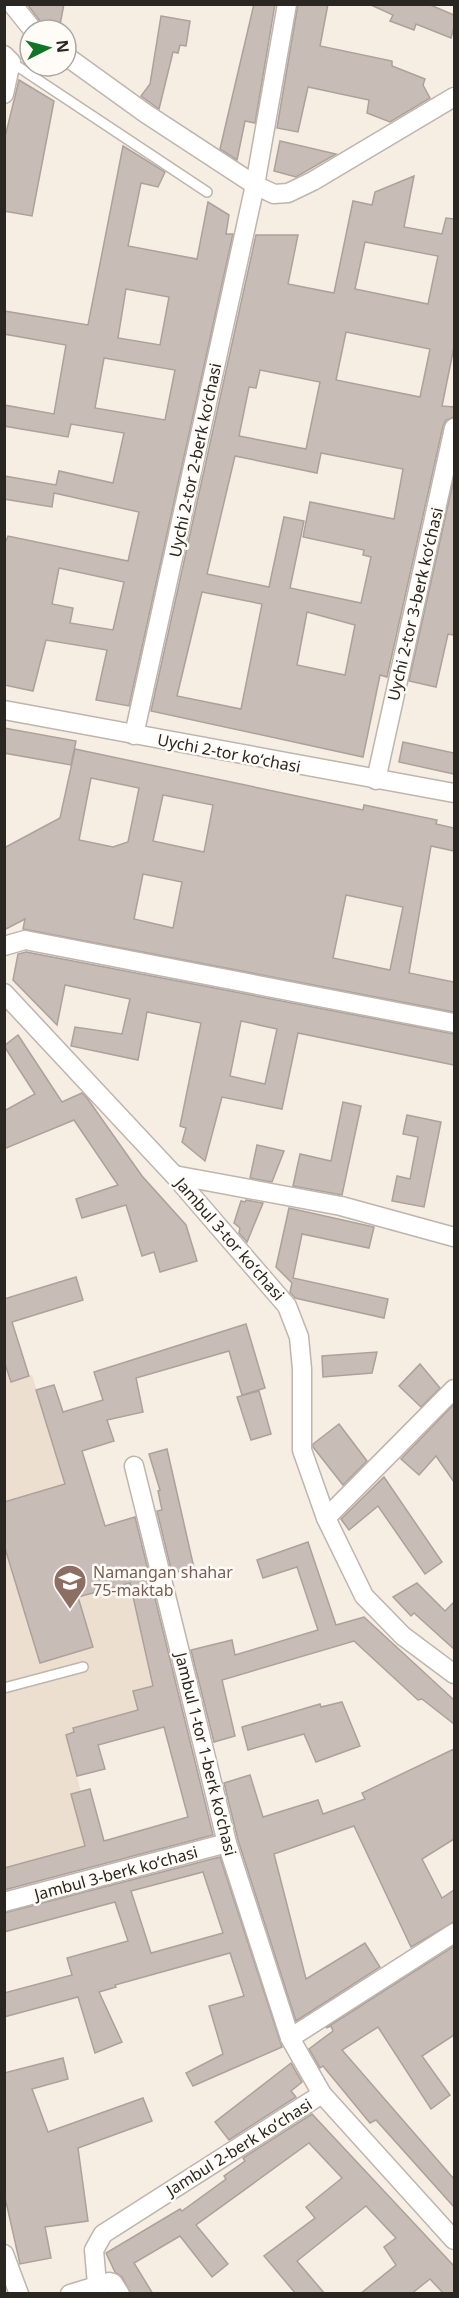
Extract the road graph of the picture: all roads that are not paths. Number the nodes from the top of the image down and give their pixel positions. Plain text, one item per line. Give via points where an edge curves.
1 (287, 4) edge
2 (8, 59) edge
3 (78, 65) edge
4 (4, 94) edge
5 (454, 97) edge
6 (255, 185) junction
7 (207, 192) dead end
8 (454, 428) edge
9 (4, 710) edge
10 (134, 735) junction
11 (376, 780) junction
12 (454, 793) edge
13 (4, 946) edge
14 (4, 993) edge
15 (454, 1023) edge
16 (174, 1175) junction
17 (454, 1237) edge
18 (454, 1389) edge
19 (134, 1466) dead end
20 (326, 1518) junction
21 (83, 1667) dead end
22 (454, 1674) edge
23 (4, 1688) edge
24 (227, 1843) junction
25 (4, 1902) edge
26 (454, 1933) edge
27 (290, 2038) junction
28 (322, 2094) junction
29 (454, 2240) edge
30 (4, 2254) edge
31 (97, 2284) junction
32 (19, 2294) edge
33 (70, 2294) edge
34 (120, 2294) edge

1 - 6 street, Uychi 2-tor 2-berk koʻchasi
2 - 4 street
2 - 7 lane
3 - 6 street
5 - 6 street via 288,194 274,194
6 - 10 street, Uychi 2-tor 2-berk koʻchasi
8 - 11 street, Uychi 2-tor 3-berk koʻchasi
9 - 10 street, Uychi 2-tor koʻchasi
10 - 11 street, Uychi 2-tor koʻchasi
11 - 12 street, Uychi 2-tor koʻchasi
13 - 15 street via 25,940
14 - 16 street, Jambul 3-tor koʻchasi
16 - 17 street via 341,1206
16 - 20 street, Jambul 3-tor koʻchasi via 287,1306 300,1348 302,1450
18 - 20 street
19 - 24 street, Jambul 1-tor 1-berk koʻchasi
20 - 22 street, Jambul 3-tor koʻchasi via 364,1596 403,1636
21 - 23 lane
24 - 25 street, Jambul 3-berk koʻchasi
24 - 27 street, Jambul 1-tor 1-berk koʻchasi
26 - 27 street
27 - 28 street, Jambul 2-berk koʻchasi
28 - 29 street
28 - 31 street, Jambul 2-berk koʻchasi via 103,2234 94,2250
30 - 32 street
31 - 33 street
31 - 34 street via 113,2283

